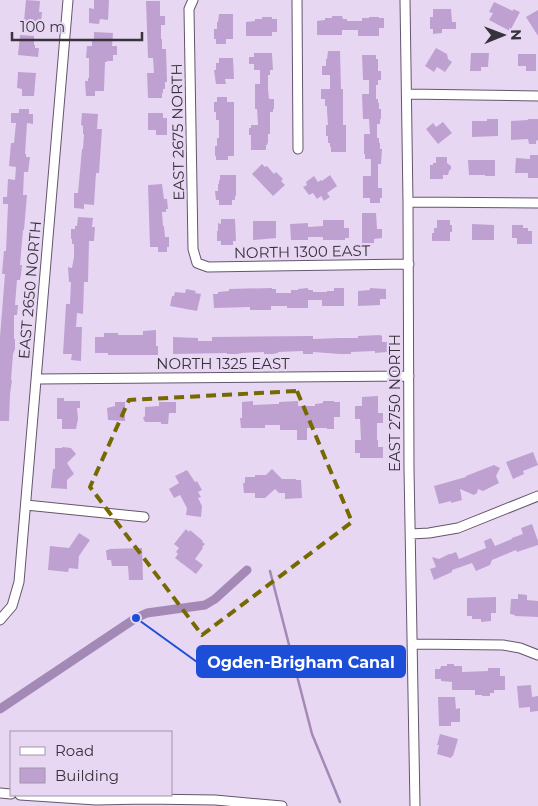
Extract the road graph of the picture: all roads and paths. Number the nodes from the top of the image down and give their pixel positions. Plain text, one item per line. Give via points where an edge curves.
1 (68, 0) edge
2 (193, 0) edge
3 (297, 0) edge
4 (406, 0) edge
5 (407, 94) junction
6 (538, 96) edge
7 (298, 150) dead end
8 (408, 202) junction
9 (538, 203) edge
10 (197, 263) joint
11 (409, 264) junction
12 (409, 376) junction
13 (37, 379) junction
14 (538, 496) edge
15 (26, 506) junction
16 (144, 517) dead end
17 (411, 534) junction
18 (0, 620) edge
19 (412, 644) junction
20 (538, 655) edge
21 (35, 796) edge
22 (282, 806) edge
23 (415, 806) edge

1 - 13 street, EAST 2650 NORTH
2 - 10 street, EAST 2675 NORTH via 189,9 193,249
3 - 7 street
4 - 5 street, EAST 2750 NORTH
5 - 6 street
5 - 8 street, EAST 2750 NORTH
8 - 9 street
8 - 11 street, EAST 2750 NORTH
10 - 11 street, NORTH 1300 EAST via 208,267
11 - 12 street, EAST 2750 NORTH
12 - 13 street, NORTH 1325 EAST
12 - 17 street, EAST 2750 NORTH
13 - 15 street, EAST 2650 NORTH
14 - 17 street via 458,528
15 - 16 street
15 - 18 street, EAST 2650 NORTH via 19,582 12,606
17 - 19 street, EAST 2750 NORTH
19 - 20 street via 502,645
19 - 23 street, EAST 2750 NORTH
21 - 22 street via 96,800 215,800

